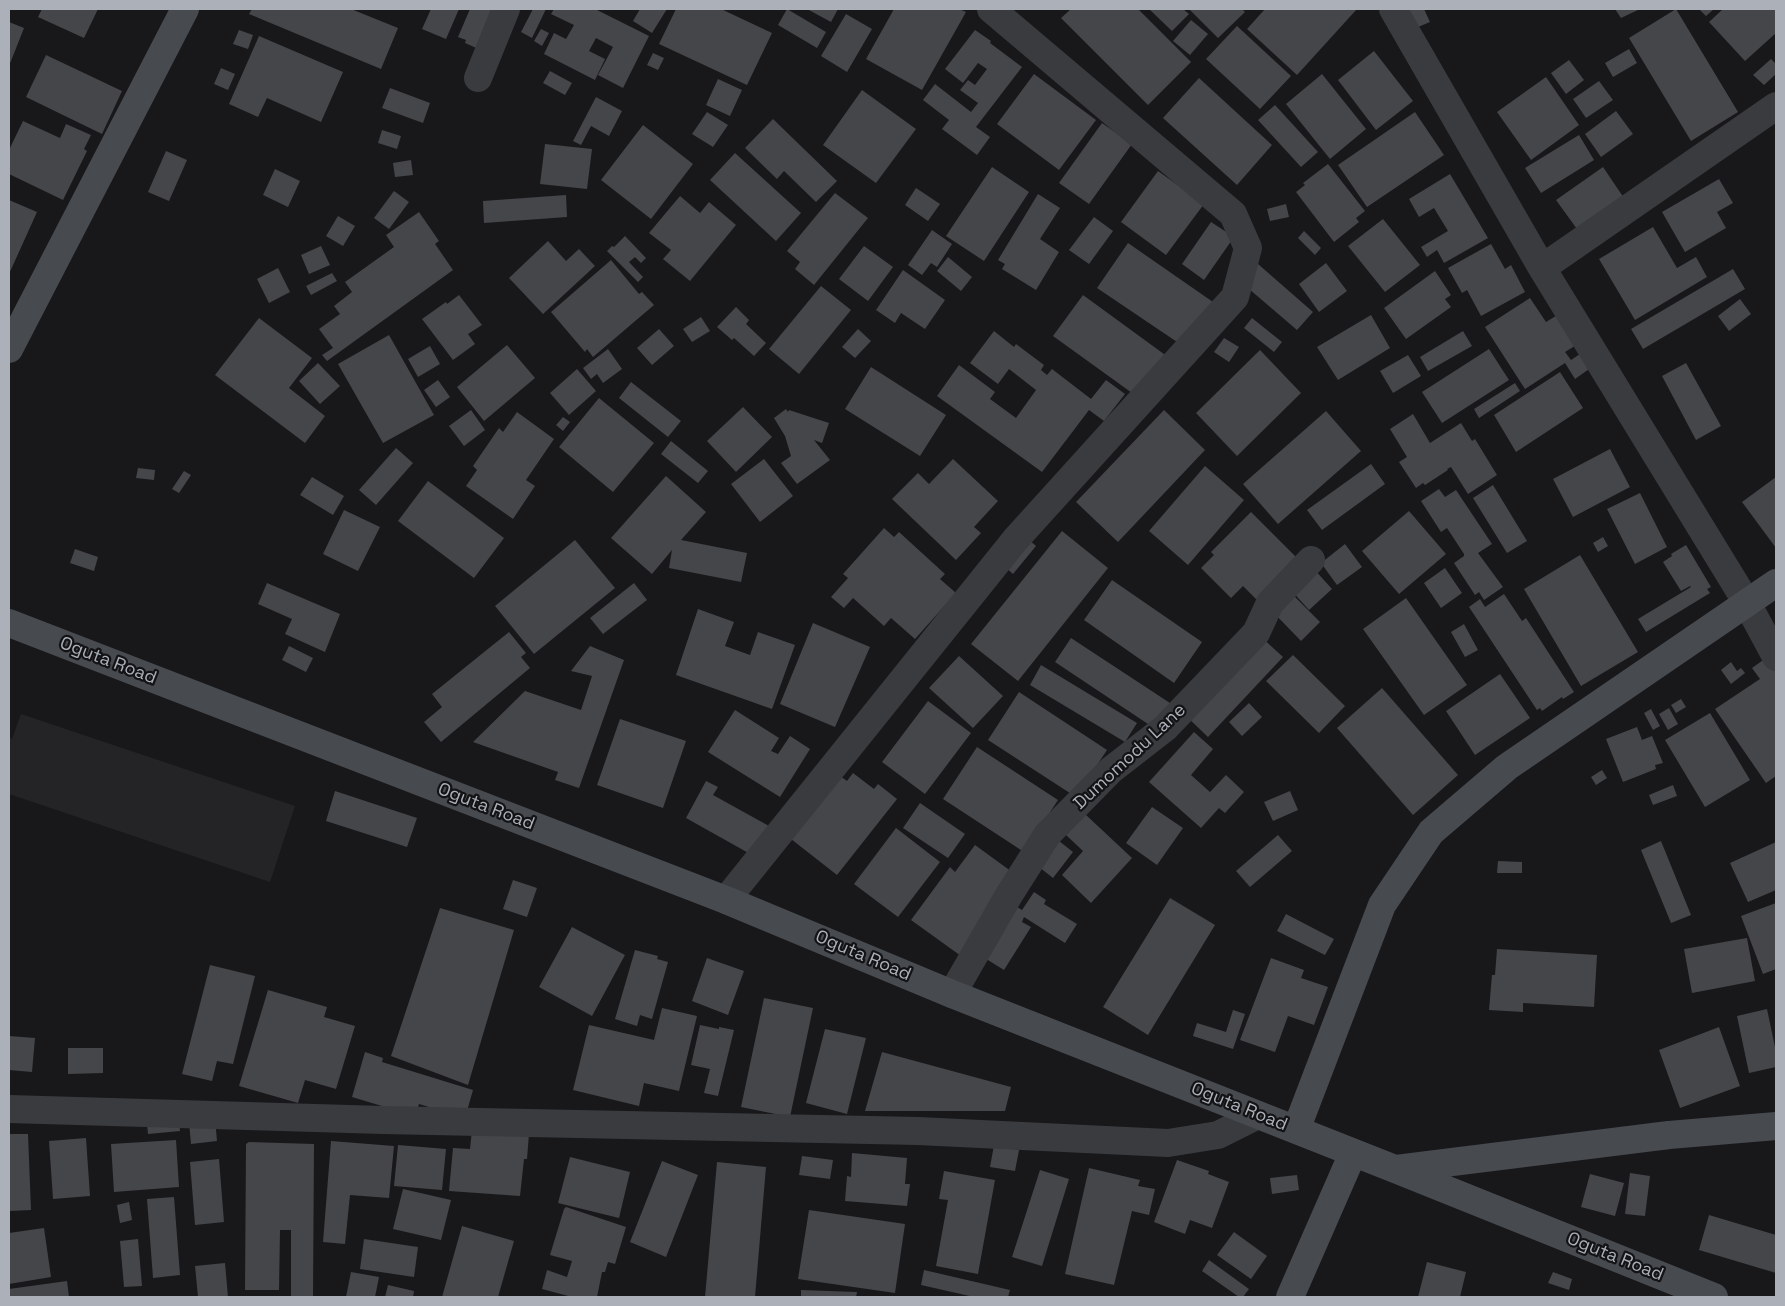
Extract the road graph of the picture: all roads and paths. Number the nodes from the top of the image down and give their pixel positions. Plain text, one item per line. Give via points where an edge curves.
1 (185, 9) edge
2 (506, 9) edge
3 (991, 9) edge
4 (1393, 9) edge
5 (478, 78) dead end
6 (1776, 106) edge
7 (1542, 268) junction
8 (9, 350) edge
9 (1311, 560) dead end
10 (1776, 583) edge
11 (1747, 603) junction
12 (9, 623) edge
13 (1776, 657) edge
14 (726, 900) junction
15 (952, 994) junction
16 (9, 1109) edge
17 (1258, 1115) junction
18 (1776, 1126) edge
19 (1296, 1130) junction
20 (1353, 1153) junction
21 (1395, 1169) junction
22 (1290, 1297) edge
23 (1714, 1297) edge

1 - 8 main road
2 - 5 street
3 - 14 street via 1233,214 1248,248 1235,298 1015,540
4 - 7 street
6 - 7 street
7 - 11 street
9 - 15 street, Dumomodu Lane via 1270,603 1256,633 1171,721 1111,770 1047,835
10 - 11 main road
11 - 13 street
11 - 19 main road via 1507,767 1431,832 1382,905
12 - 14 main road, Oguta Road
14 - 15 main road, Oguta Road
15 - 17 main road, Oguta Road
16 - 17 street via 918,1131 1168,1143 1218,1135
17 - 19 main road, Oguta Road
18 - 21 main road via 1669,1135
19 - 20 main road, Oguta Road
20 - 21 main road, Oguta Road
20 - 22 main road
21 - 23 main road, Oguta Road

